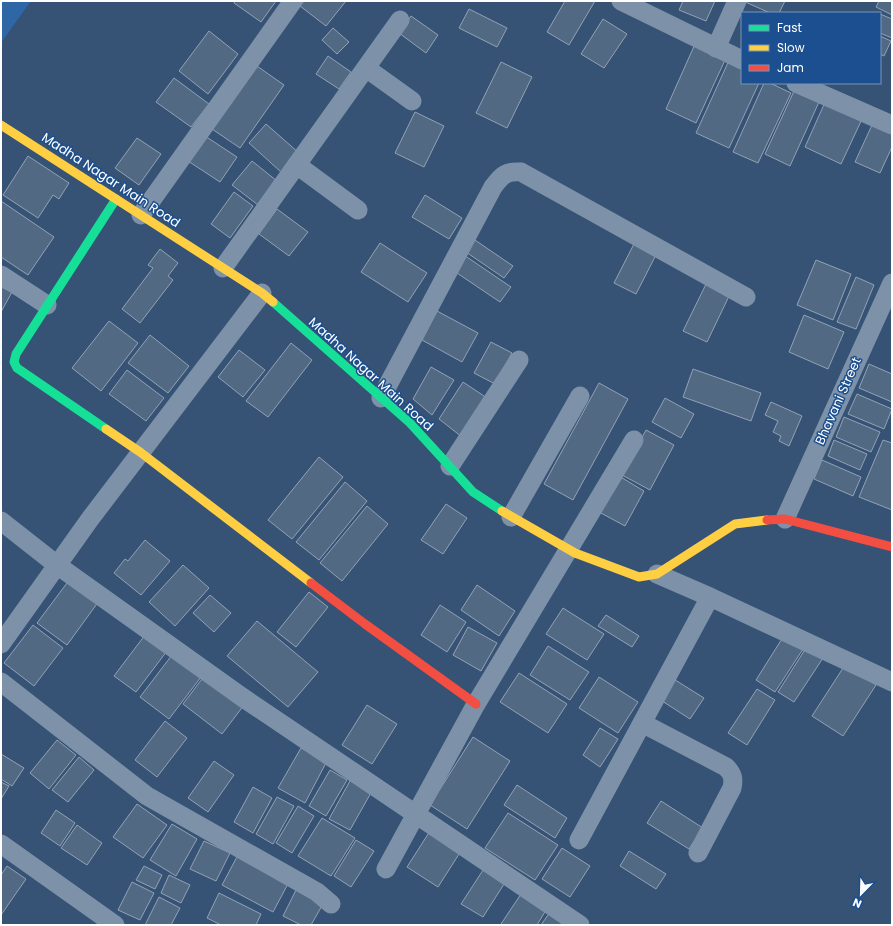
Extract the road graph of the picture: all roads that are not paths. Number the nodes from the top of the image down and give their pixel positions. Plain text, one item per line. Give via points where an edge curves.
1 (293, 1) edge
2 (621, 1) edge
3 (737, 1) edge
4 (400, 20) dead end
5 (716, 48) junction
6 (741, 60) edge
7 (366, 68) junction
8 (798, 84) edge
9 (412, 101) dead end
10 (1, 125) edge
11 (892, 125) edge
12 (297, 165) junction
13 (116, 199) junction
14 (358, 210) dead end
15 (141, 215) junction
16 (223, 268) junction
17 (1, 275) edge
18 (892, 283) edge
19 (262, 293) junction
20 (746, 297) dead end
21 (47, 305) junction
22 (519, 360) dead end
23 (580, 396) dead end
24 (382, 398) junction
25 (634, 440) dead end
26 (140, 452) junction
27 (450, 466) junction
28 (511, 517) junction
29 (785, 519) junction
30 (1, 521) edge
31 (892, 547) edge
32 (568, 549) junction
33 (57, 565) junction
34 (657, 574) junction
35 (710, 598) junction
36 (1, 644) edge
37 (1, 682) edge
38 (892, 682) edge
39 (476, 704) junction
40 (642, 723) junction
41 (415, 814) junction
42 (579, 840) dead end
43 (1, 844) edge
44 (698, 852) dead end
45 (386, 869) dead end
46 (331, 904) dead end
47 (115, 925) edge
48 (580, 925) edge

1 - 15 street
2 - 5 street
3 - 5 street
4 - 7 street
5 - 6 street
7 - 9 street
7 - 12 street
8 - 11 street
10 - 13 street, Madha Nagar Main Road
12 - 14 street
12 - 16 street
13 - 15 street, Madha Nagar Main Road
13 - 21 street
15 - 16 street, Madha Nagar Main Road
16 - 19 street, Madha Nagar Main Road
17 - 21 street
18 - 29 street, Bhavani Street
19 - 24 street, Madha Nagar Main Road
19 - 26 street
20 - 24 street via 521,172 512,171 500,178 493,187
21 - 26 street via 16,354 14,362 17,368
22 - 27 street
23 - 28 street
24 - 27 street, Madha Nagar Main Road via 410,423
25 - 32 street
26 - 33 street
26 - 39 street via 365,624
27 - 28 street, Madha Nagar Main Road via 473,492
28 - 32 street, Madha Nagar Main Road
29 - 31 street, Madha Nagar Main Road
29 - 34 street, Madha Nagar Main Road via 735,524
30 - 33 street
32 - 34 street, Madha Nagar Main Road via 639,577
32 - 39 street
33 - 36 street
33 - 41 street via 242,697
34 - 35 street
35 - 38 street
35 - 40 street
37 - 46 street via 147,796 317,892
39 - 41 street
40 - 42 street
40 - 44 street via 726,767 732,773 732,788
41 - 45 street
41 - 48 street
43 - 47 street

